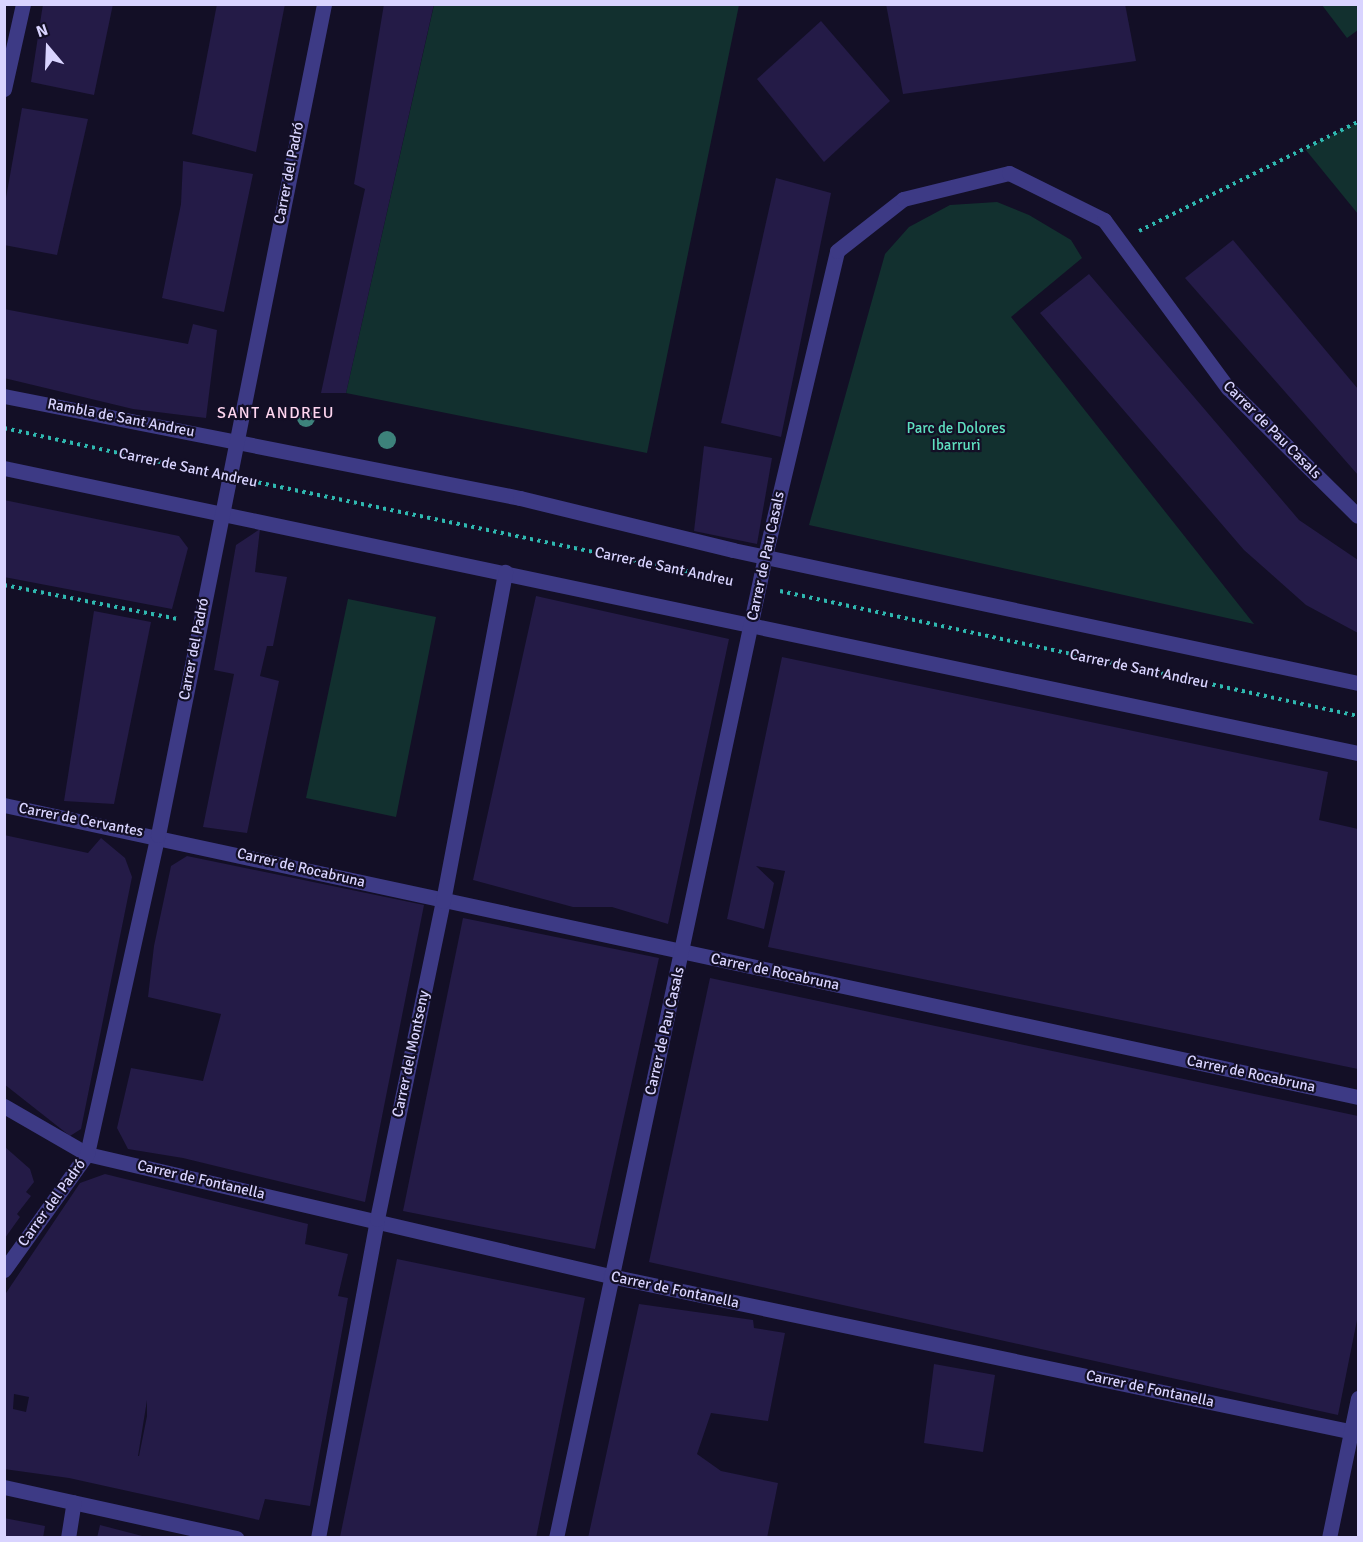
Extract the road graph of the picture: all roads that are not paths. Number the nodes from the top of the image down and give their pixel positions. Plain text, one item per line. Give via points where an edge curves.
1 (23, 4) edge
2 (324, 4) edge
3 (4, 89) edge
4 (4, 396) edge
5 (237, 441) junction
6 (4, 468) edge
7 (220, 512) junction
8 (1359, 516) edge
9 (765, 556) junction
10 (505, 572) junction
11 (752, 625) junction
12 (1359, 683) edge
13 (1359, 753) edge
14 (4, 805) edge
15 (158, 836) junction
16 (443, 902) junction
17 (683, 952) junction
18 (1359, 1097) edge
19 (4, 1106) edge
20 (87, 1154) junction
21 (377, 1219) junction
22 (4, 1270) edge
23 (610, 1276) junction
24 (1359, 1398) edge
25 (1355, 1432) edge
26 (4, 1487) edge
27 (74, 1502) junction
28 (68, 1538) edge
29 (236, 1538) edge
30 (318, 1538) edge
31 (556, 1538) edge
32 (1329, 1538) edge

1 - 3 street
2 - 5 street, Carrer del Padró
4 - 5 street, Rambla de Sant Andreu
5 - 7 street, Carrer del Padró
5 - 9 street, Carrer de Sant Andreu via 520,498
6 - 7 street
7 - 10 street
7 - 15 street, Carrer del Padró
8 - 9 street, Carrer de Pau Casals via 1228,388 1122,239 1104,220 1009,173 903,199 837,251
9 - 11 street, Carrer de Pau Casals
9 - 12 street, Carrer de Sant Andreu
10 - 11 street
10 - 16 street, Carrer del Montseny
11 - 13 street
11 - 17 street, Carrer de Pau Casals
14 - 15 street, Carrer de Cervantes
15 - 16 street, Carrer de Rocabruna
15 - 20 street, Carrer del Padró
16 - 17 street, Carrer de Rocabruna
16 - 21 street, Carrer del Montseny
17 - 18 street, Carrer de Rocabruna
17 - 23 street, Carrer de Pau Casals
19 - 20 street, Carrer de Fontanella
20 - 21 street, Carrer de Fontanella
20 - 22 street, Carrer del Padró
21 - 23 street, Carrer de Fontanella
21 - 30 street, Carrer del Montseny
23 - 25 street, Carrer de Fontanella
23 - 31 street, Carrer de Pau Casals
24 - 25 street
25 - 32 street
26 - 27 street
27 - 28 street
27 - 29 street

